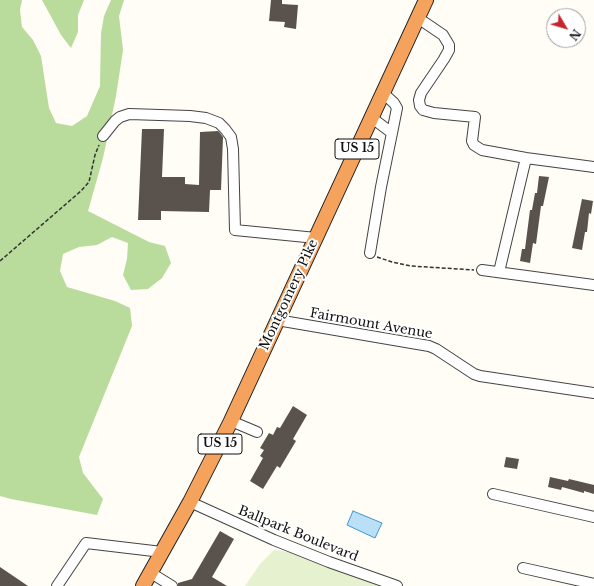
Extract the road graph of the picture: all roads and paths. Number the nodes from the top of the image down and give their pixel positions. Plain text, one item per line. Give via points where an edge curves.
1 (426, 0) edge
2 (418, 18) junction
3 (383, 93) junction
4 (372, 118) junction
5 (392, 133) junction
6 (103, 136) joint
7 (526, 158) junction
8 (594, 167) edge
9 (316, 238) junction
10 (370, 252) joint
11 (0, 261) edge
12 (482, 270) joint
13 (499, 272) junction
14 (593, 282) edge
15 (277, 320) junction
16 (594, 393) edge
17 (231, 421) junction
18 (257, 432) dead end
19 (493, 494) dead end
20 (190, 502) junction
21 (594, 517) edge
22 (162, 552) junction
23 (523, 568) dead end
24 (151, 573) junction
25 (594, 584) edge
26 (57, 586) edge
27 (143, 586) edge
28 (172, 586) edge
29 (398, 586) edge

1 - 2 highway, Montgomery Pike / US 15
2 - 3 highway, Montgomery Pike / US 15
2 - 7 street via 443,35 449,45 444,60 421,93 419,100 423,110 475,117 472,141 477,148
3 - 4 highway, Montgomery Pike / US 15
3 - 5 street via 397,108
4 - 5 street
4 - 9 highway, Montgomery Pike / US 15
5 - 10 street
6 - 9 street via 115,121 129,114 190,116 218,123 231,137 233,149 235,230
6 - 11 path via 95,155 89,182
7 - 8 street
7 - 13 street
9 - 15 highway, Montgomery Pike / US 15
10 - 12 path via 381,259 411,266
12 - 13 street
13 - 14 street
15 - 16 street, Fairmount Avenue via 429,346 480,376
15 - 17 highway, Montgomery Pike / US 15
17 - 18 street
17 - 20 highway, Montgomery Pike / US 15
19 - 21 street
20 - 22 highway, Montgomery Pike / US 15
20 - 29 street, Ballpark Boulevard via 288,545
22 - 24 highway, Montgomery Pike / US 15
22 - 26 street via 86,543
23 - 25 street
24 - 27 highway, Montgomery Pike / US 15
24 - 28 street

